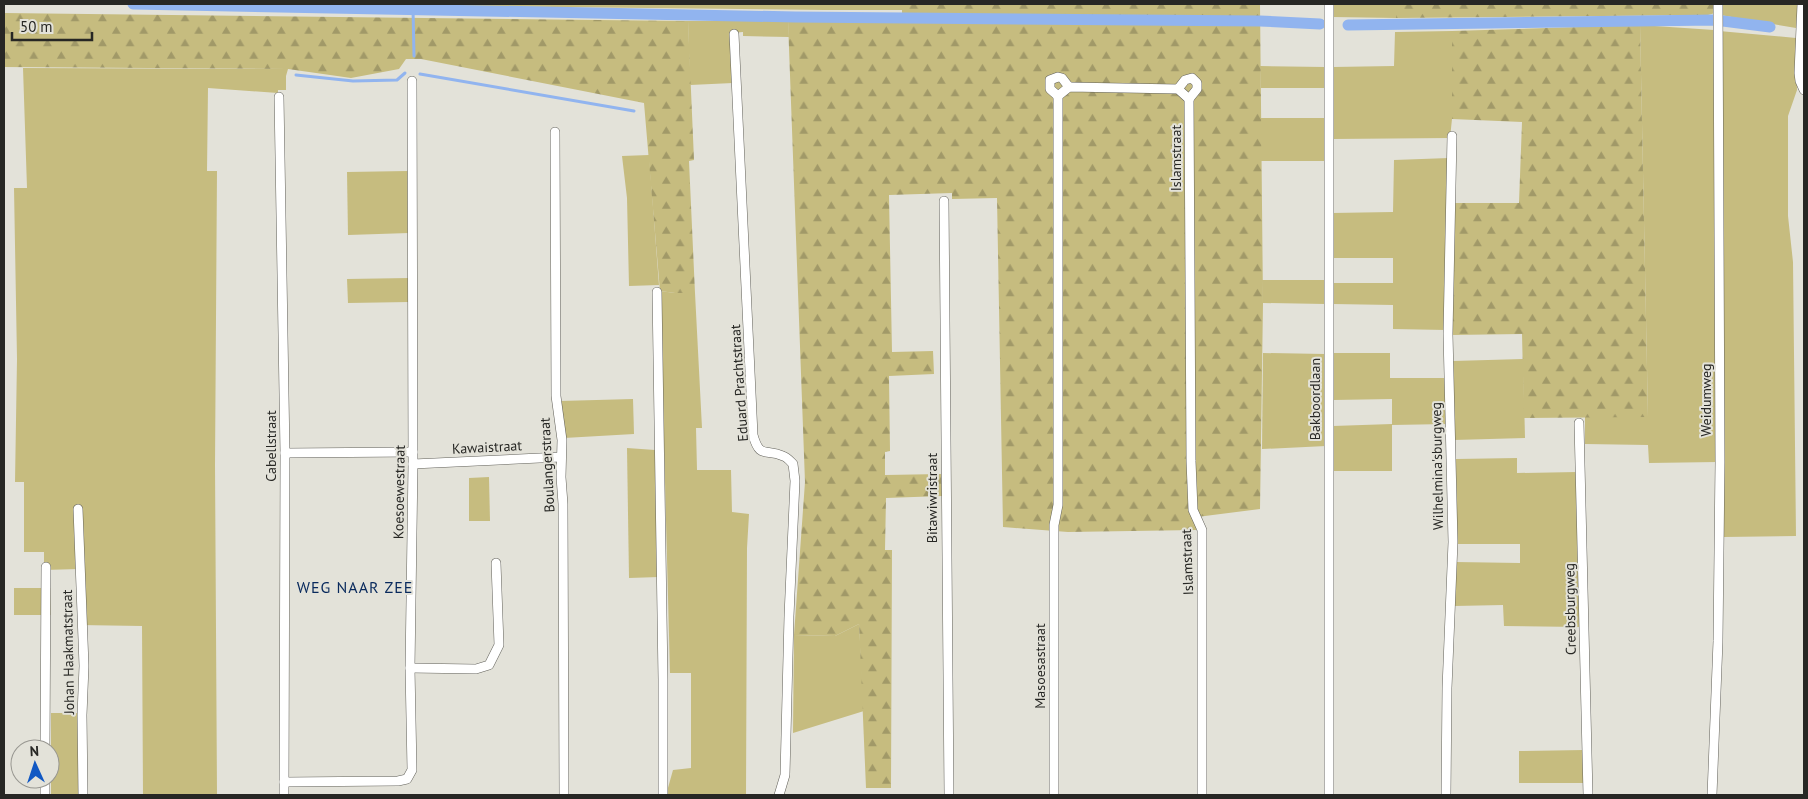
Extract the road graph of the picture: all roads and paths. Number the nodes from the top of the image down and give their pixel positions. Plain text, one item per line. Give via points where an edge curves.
1 (1329, 4) edge
2 (1802, 4) edge
3 (1718, 8) edge
4 (734, 34) dead end
5 (412, 81) dead end
6 (1069, 88) junction
7 (1178, 89) junction
8 (1804, 90) edge
9 (279, 96) dead end
10 (1058, 96) junction
11 (1189, 98) junction
12 (555, 132) dead end
13 (1452, 136) dead end
14 (944, 201) dead end
15 (657, 292) dead end
16 (1579, 423) dead end
17 (413, 452) junction
18 (285, 453) junction
19 (561, 457) junction
20 (413, 464) junction
21 (78, 509) dead end
22 (496, 564) dead end
23 (46, 567) dead end
24 (410, 668) junction
25 (45, 739) edge
26 (284, 782) junction
27 (83, 795) edge
28 (284, 795) edge
29 (564, 795) edge
30 (663, 795) edge
31 (779, 795) edge
32 (949, 795) edge
33 (1054, 795) edge
34 (1202, 795) edge
35 (1329, 795) edge
36 (1446, 795) edge
37 (1588, 795) edge
38 (1712, 795) edge

1 - 35 street, Bakboordlaan
2 - 8 street via 1799,73
3 - 38 street, Weidumweg via 1720,462
4 - 31 street, Eduard Prachtstraat via 753,435 756,446 763,452 784,456 793,464 795,481 785,774
5 - 17 street, Koesoewestraat
6 - 7 street
6 - 10 street
6 - 10 street via 1058,76 1050,80 1050,89
7 - 11 street
7 - 11 street, Islamstraat via 1185,80 1192,78 1197,89
9 - 18 street, Cabellstraat
10 - 33 street, Masoesastraat
11 - 34 street, Islamstraat via 1191,461 1194,510 1202,530
12 - 19 street, Boulangerstraat via 556,396
13 - 36 street, Wilhelmina'sburgweg via 1448,334 1453,542
14 - 32 street, Bitawiwristraat
15 - 30 street
16 - 37 street, Creebsburgweg
17 - 18 street
17 - 20 street, Koesoewestraat
18 - 26 street, Cabellstraat
19 - 20 street, Kawaistraat
19 - 29 street, Boulangerstraat
20 - 24 street, Koesoewestraat
21 - 27 street, Johan Haakmatstraat via 84,666
22 - 24 street via 499,645 489,665 476,669
23 - 25 street
24 - 26 street, Koesoewestraat via 412,770 407,779
26 - 28 street, Cabellstraat

